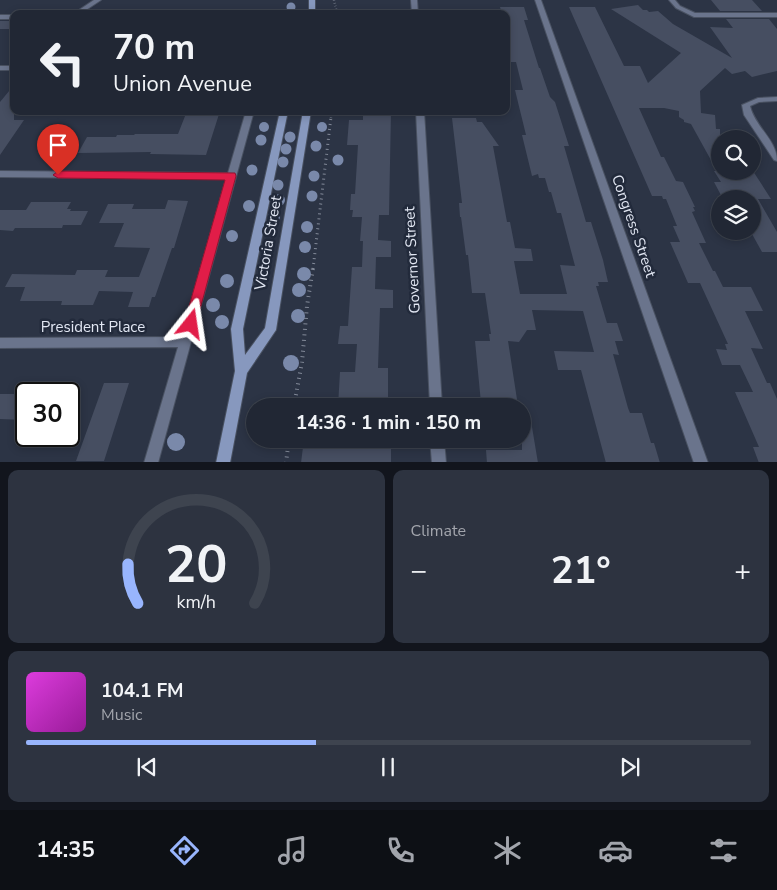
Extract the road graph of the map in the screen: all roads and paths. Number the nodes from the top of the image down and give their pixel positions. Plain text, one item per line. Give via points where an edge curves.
1 (98, 0) edge
2 (538, 0) edge
3 (672, 0) edge
4 (82, 10) edge
5 (777, 15) edge
6 (777, 100) edge
7 (249, 115) edge
8 (283, 115) edge
9 (305, 115) edge
10 (332, 115) edge
11 (420, 115) edge
12 (777, 158) edge
13 (0, 174) edge
14 (231, 176) junction
15 (186, 342) junction
16 (0, 343) edge
17 (241, 371) junction
18 (296, 398) edge
19 (436, 398) edge
20 (288, 448) edge
21 (438, 448) edge
22 (151, 462) edge
23 (223, 462) edge
24 (286, 462) edge
25 (439, 462) edge
26 (701, 462) edge

1 - 4 lane
2 - 26 street, Congress Street
3 - 5 street via 694,15
6 - 12 street via 758,100 746,105 748,115
7 - 14 street
8 - 17 main road, Victoria Street via 237,329
9 - 17 main road, Victoria Street via 270,330
10 - 18 path
11 - 19 street, Governor Street
13 - 14 street
14 - 15 street
15 - 16 street, President Place
15 - 22 street
17 - 23 main road, Victoria Street
20 - 24 path
21 - 25 street

